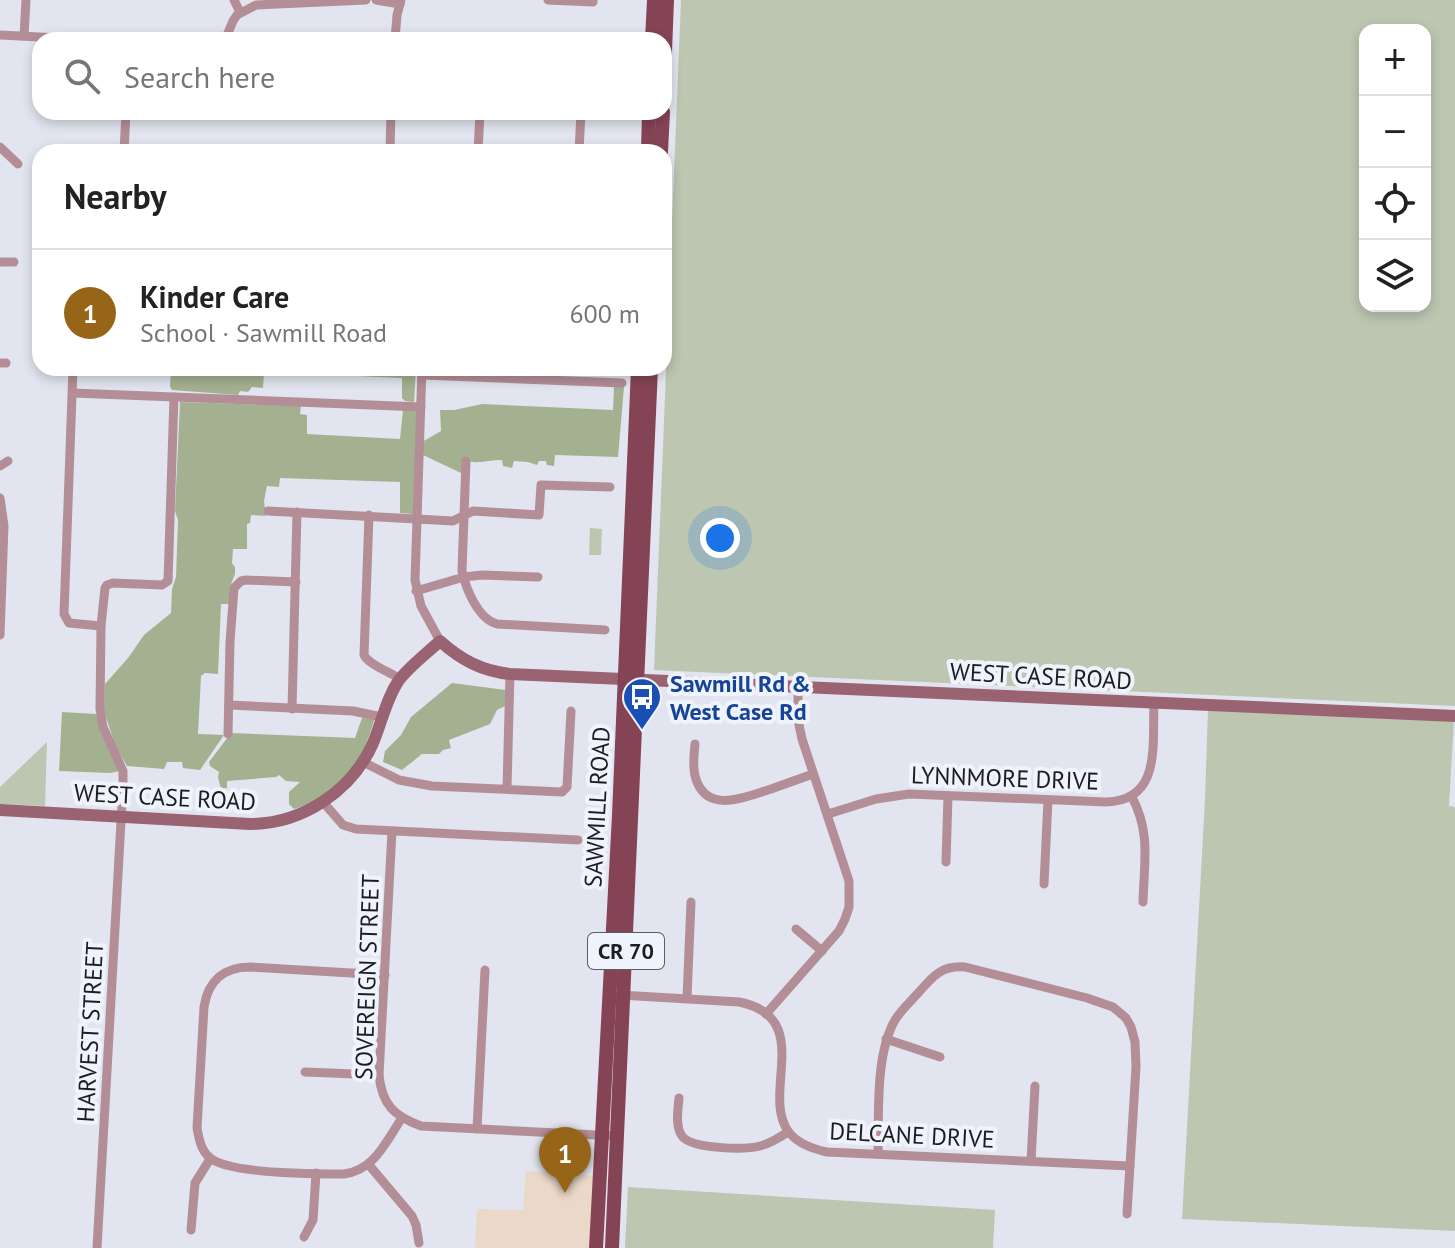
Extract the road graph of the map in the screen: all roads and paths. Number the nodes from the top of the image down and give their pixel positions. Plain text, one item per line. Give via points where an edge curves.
1 (26, 0) edge
2 (234, 0) edge
3 (366, 0) edge
4 (376, 0) edge
5 (548, 0) edge
6 (654, 0) edge
7 (667, 0) edge
8 (320, 1) edge
9 (593, 1) edge
10 (400, 2) edge
11 (240, 12) junction
12 (228, 32) edge
13 (396, 32) edge
14 (652, 32) edge
15 (666, 32) edge
16 (0, 35) edge
17 (24, 36) junction
18 (32, 36) edge
19 (126, 120) edge
20 (391, 120) edge
21 (480, 120) edge
22 (581, 120) edge
23 (649, 120) edge
24 (663, 120) edge
25 (124, 144) edge
26 (390, 144) edge
27 (478, 144) edge
28 (579, 144) edge
29 (648, 144) edge
30 (661, 144) edge
31 (0, 147) edge
32 (18, 164) dead end
33 (0, 262) edge
34 (14, 262) dead end
35 (73, 376) edge
36 (422, 376) edge
37 (505, 376) edge
38 (638, 376) edge
39 (650, 376) edge
40 (622, 383) dead end
41 (73, 393) junction
42 (174, 397) junction
43 (421, 407) junction
44 (466, 461) dead end
45 (610, 487) dead end
46 (0, 498) edge
47 (268, 511) dead end
48 (297, 512) junction
49 (369, 515) junction
50 (464, 515) junction
51 (416, 519) junction
52 (2, 549) edge
53 (464, 577) junction
54 (538, 577) dead end
55 (296, 582) junction
56 (416, 591) junction
57 (101, 626) junction
58 (605, 630) dead end
59 (0, 635) edge
60 (440, 641) junction
61 (510, 674) junction
62 (400, 679) junction
63 (631, 680) junction
64 (798, 688) junction
65 (1154, 704) junction
66 (229, 705) junction
67 (292, 709) junction
68 (571, 711) dead end
69 (1455, 716) edge
70 (382, 717) junction
71 (228, 734) dead end
72 (695, 744) dead end
73 (363, 762) junction
74 (813, 774) junction
75 (507, 788) junction
76 (948, 796) junction
77 (1132, 797) junction
78 (1048, 800) junction
79 (323, 802) junction
80 (0, 810) edge
81 (828, 814) junction
82 (121, 818) junction
83 (0, 822) edge
84 (392, 831) junction
85 (578, 840) dead end
86 (946, 862) dead end
87 (1044, 884) dead end
88 (691, 902) dead end
89 (1143, 902) dead end
90 (796, 929) dead end
91 (822, 951) junction
92 (485, 970) dead end
93 (385, 975) junction
94 (617, 995) junction
95 (687, 998) junction
96 (766, 1014) junction
97 (886, 1039) junction
98 (940, 1057) dead end
99 (305, 1072) dead end
100 (379, 1075) junction
101 (1035, 1086) dead end
102 (679, 1098) dead end
103 (402, 1118) junction
104 (477, 1129) junction
105 (788, 1132) junction
106 (610, 1136) junction
107 (878, 1154) junction
108 (210, 1159) junction
109 (1031, 1161) junction
110 (369, 1165) junction
111 (1130, 1166) junction
112 (316, 1173) junction
113 (1127, 1214) dead end
114 (191, 1230) dead end
115 (304, 1237) dead end
116 (419, 1243) dead end
117 (97, 1248) edge
118 (596, 1248) edge
119 (612, 1248) edge

1 - 17 street
2 - 11 street
3 - 8 street
4 - 10 street
5 - 9 street
6 - 14 main road
7 - 15 main road
8 - 11 street via 256,5
10 - 13 street
11 - 12 street
16 - 17 street
17 - 18 street
19 - 25 street
20 - 26 street
21 - 27 street
22 - 28 street
23 - 29 main road
24 - 30 main road
31 - 32 street
33 - 34 street
35 - 41 street
36 - 43 street
37 - 40 street
38 - 63 main road, SAWMILL ROAD / CR 70
39 - 63 main road, SAWMILL ROAD / CR 70
41 - 42 street
41 - 57 street via 64,614 69,623
42 - 43 street
42 - 57 street, HARVEST STREET via 168,581 107,585
43 - 51 street
44 - 50 street
45 - 50 street via 541,485 539,515
46 - 52 street
47 - 48 street
48 - 49 street
48 - 55 street
49 - 51 street
49 - 62 street via 364,655
50 - 51 street via 453,521
50 - 53 street
51 - 56 street
52 - 59 street
53 - 54 street
53 - 56 street
53 - 58 street via 492,623
55 - 66 street via 246,580 234,588
55 - 67 street
56 - 60 street
57 - 82 street, HARVEST STREET via 100,709 123,771
60 - 61 main road, WEST CASE ROAD via 479,668
60 - 62 main road, WEST CASE ROAD
61 - 63 main road, WEST CASE ROAD
61 - 75 street
62 - 70 main road, WEST CASE ROAD
63 - 64 main road, WEST CASE ROAD
63 - 94 main road, SAWMILL ROAD / CR 70
64 - 65 main road, WEST CASE ROAD
64 - 74 street via 798,720
65 - 69 main road, WEST CASE ROAD
65 - 77 street, LYNNMORE DRIVE via 1149,772
66 - 67 street
66 - 71 street
67 - 70 street
68 - 75 street via 565,791
70 - 73 main road, WEST CASE ROAD
72 - 74 street via 698,786 717,800 740,799
73 - 75 street via 415,783
73 - 79 main road, WEST CASE ROAD
74 - 81 street
76 - 78 street, LYNNMORE DRIVE
76 - 81 street, LYNNMORE DRIVE via 891,795
76 - 86 street
77 - 78 street, LYNNMORE DRIVE via 1112,802
77 - 89 street via 1145,836
78 - 87 street
79 - 82 main road, WEST CASE ROAD via 270,823
79 - 84 street via 348,828
80 - 82 main road, WEST CASE ROAD
80 - 83 street
81 - 91 street via 850,894 843,925
82 - 117 street, HARVEST STREET
84 - 85 street
84 - 93 street, SOVEREIGN STREET
88 - 95 street
90 - 91 street
91 - 96 street
92 - 104 street
93 - 100 street, SOVEREIGN STREET
93 - 108 street via 250,967 236,968 212,984 205,1001 198,1133
94 - 95 street
94 - 106 main road, SAWMILL ROAD / CR 70
95 - 96 street via 747,1004
96 - 105 street via 783,1048 781,1113
97 - 98 street
97 - 107 street
97 - 111 street via 896,1018 933,976 950,966 1118,1010 1135,1042
99 - 100 street
100 - 103 street, SOVEREIGN STREET via 387,1102
101 - 109 street
102 - 105 street via 679,1130 693,1144 753,1147
103 - 104 street via 421,1126
103 - 110 street
104 - 106 street
105 - 107 street, DELCANE DRIVE via 827,1152
106 - 118 main road, SAWMILL ROAD / CR 70
106 - 119 main road, SAWMILL ROAD / CR 70
107 - 109 street, DELCANE DRIVE
108 - 112 street via 235,1169
108 - 114 street via 195,1183
109 - 111 street, DELCANE DRIVE
110 - 112 street via 353,1173
110 - 116 street via 412,1216
111 - 113 street
112 - 115 street via 313,1220

